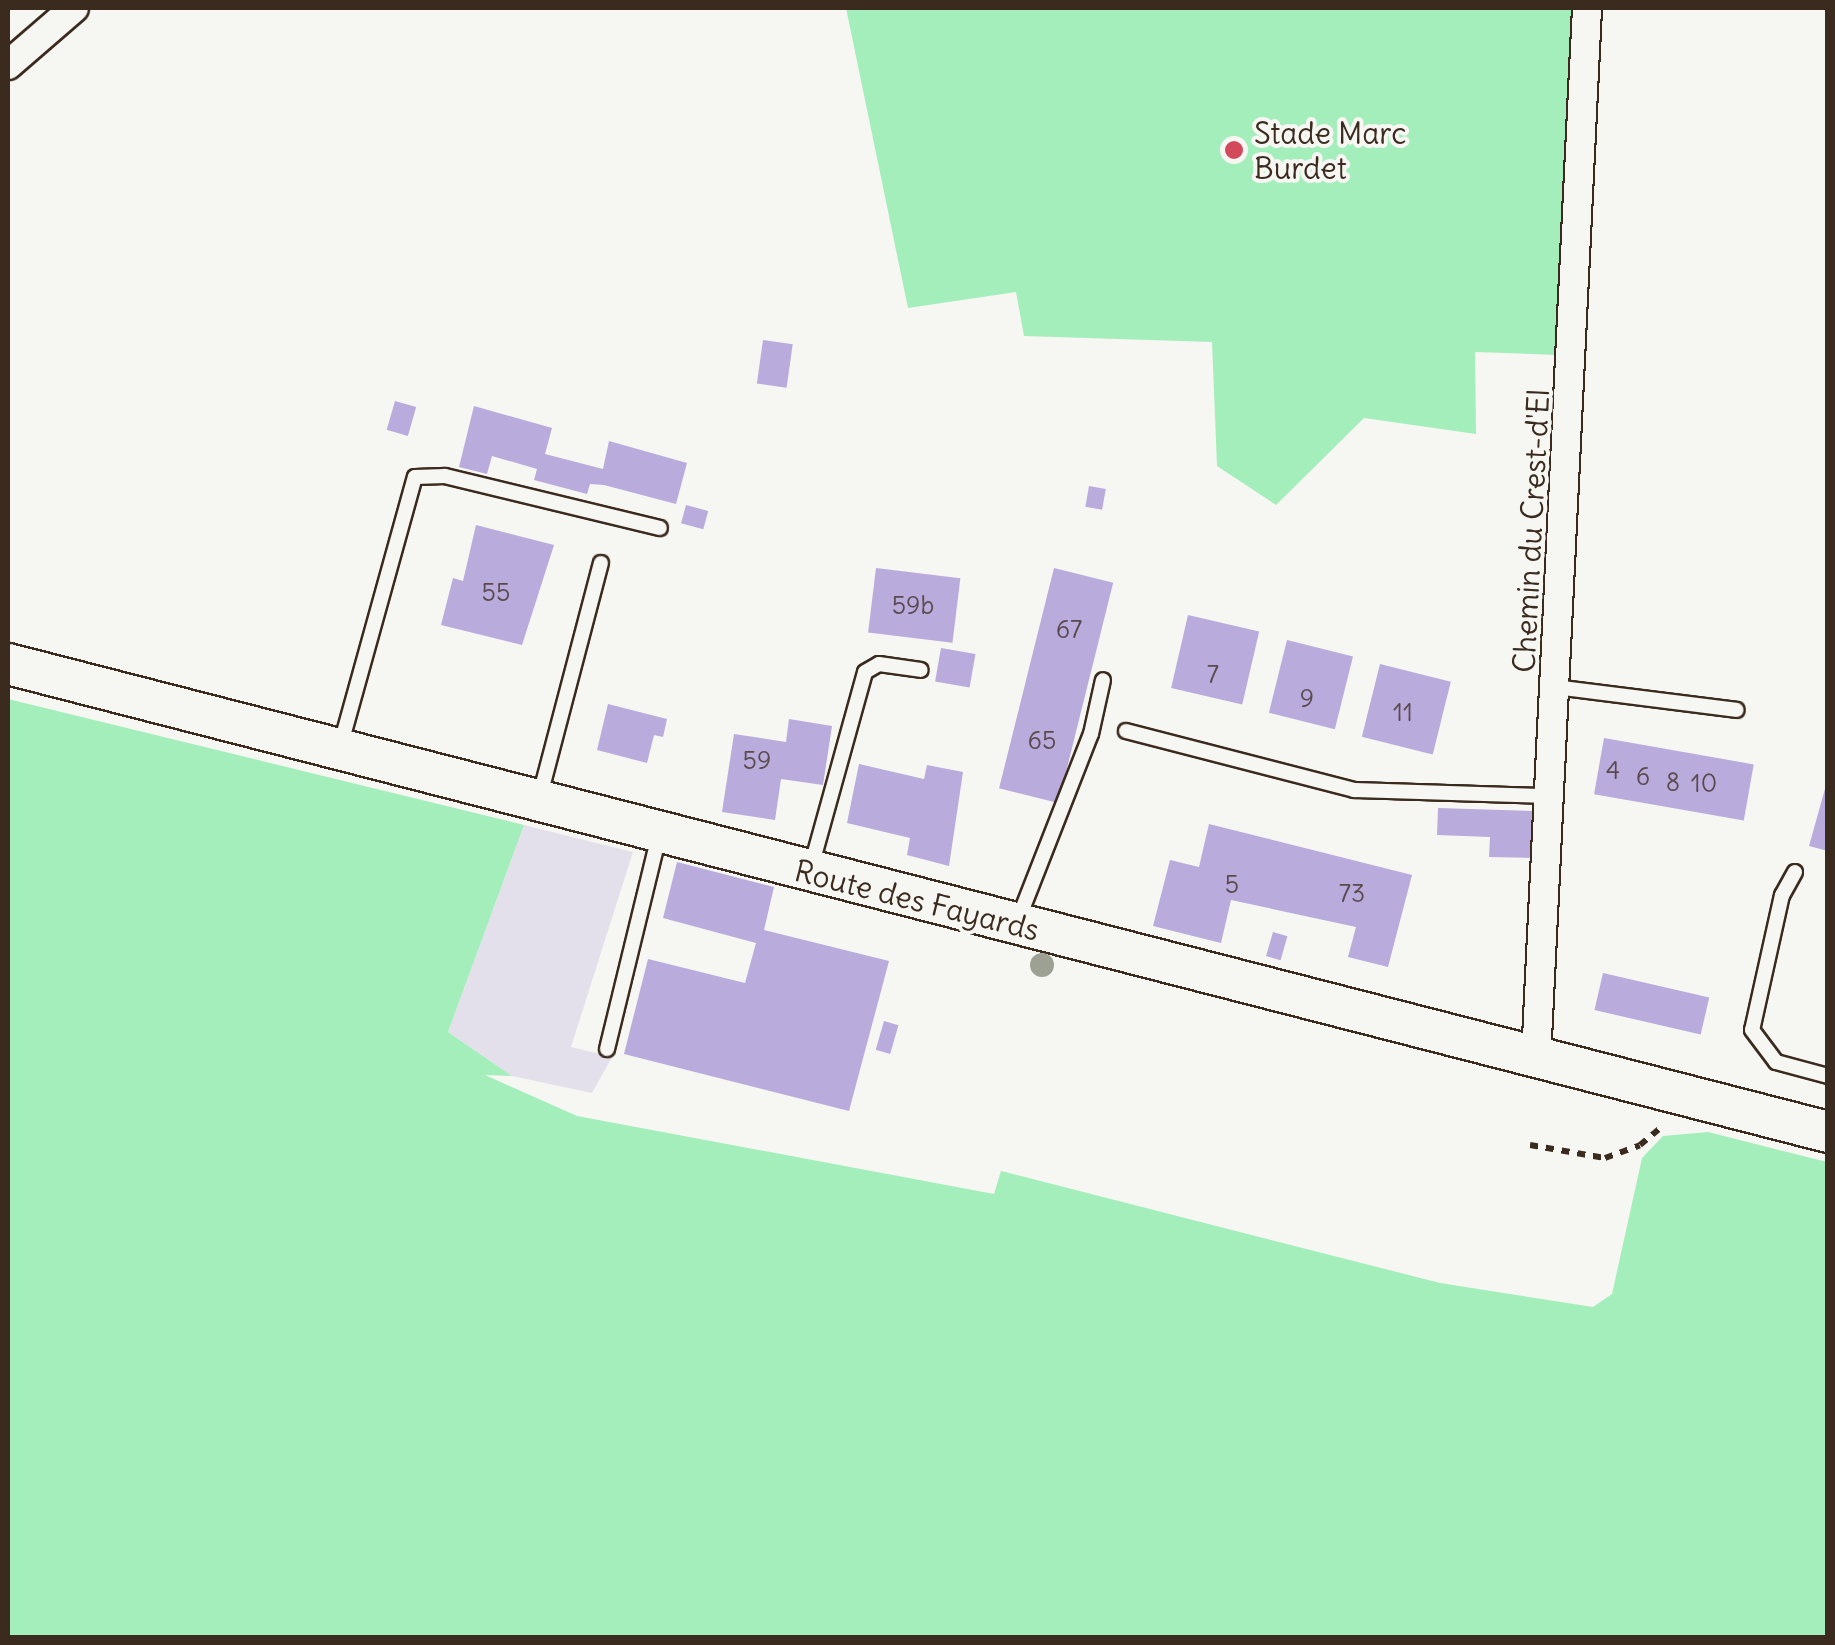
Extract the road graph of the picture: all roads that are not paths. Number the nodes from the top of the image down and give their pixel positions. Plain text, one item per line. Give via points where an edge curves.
1 (74, 8) edge
2 (1587, 8) edge
3 (8, 65) edge
4 (660, 528) dead end
5 (602, 562) dead end
6 (8, 664) edge
7 (922, 670) dead end
8 (1103, 680) dead end
9 (1555, 687) junction
10 (1737, 710) dead end
11 (1126, 731) dead end
12 (339, 752) junction
13 (1550, 796) junction
14 (538, 804) junction
15 (659, 834) junction
16 (1795, 872) dead end
17 (810, 873) junction
18 (1016, 926) junction
19 (607, 1048) dead end
20 (1536, 1059) junction
21 (1828, 1076) edge
22 (1828, 1132) edge

1 - 3 street
2 - 9 street, Chemin du Crest-d'El
4 - 12 lane via 445,476 416,477
5 - 14 lane
6 - 12 main road, Route des Fayards
7 - 17 lane via 879,664 866,672
8 - 18 lane via 1091,734
9 - 10 lane
9 - 13 street, Chemin du Crest-d'El
11 - 13 lane via 1354,790
12 - 14 main road, Route des Fayards
13 - 20 street, Chemin du Crest-d'El
14 - 15 main road, Route des Fayards
15 - 17 main road, Route des Fayards
15 - 19 lane
16 - 21 lane via 1782,895 1752,1030 1776,1062
17 - 18 main road, Route des Fayards
18 - 20 main road, Route des Fayards
20 - 22 main road, Route des Fayards

